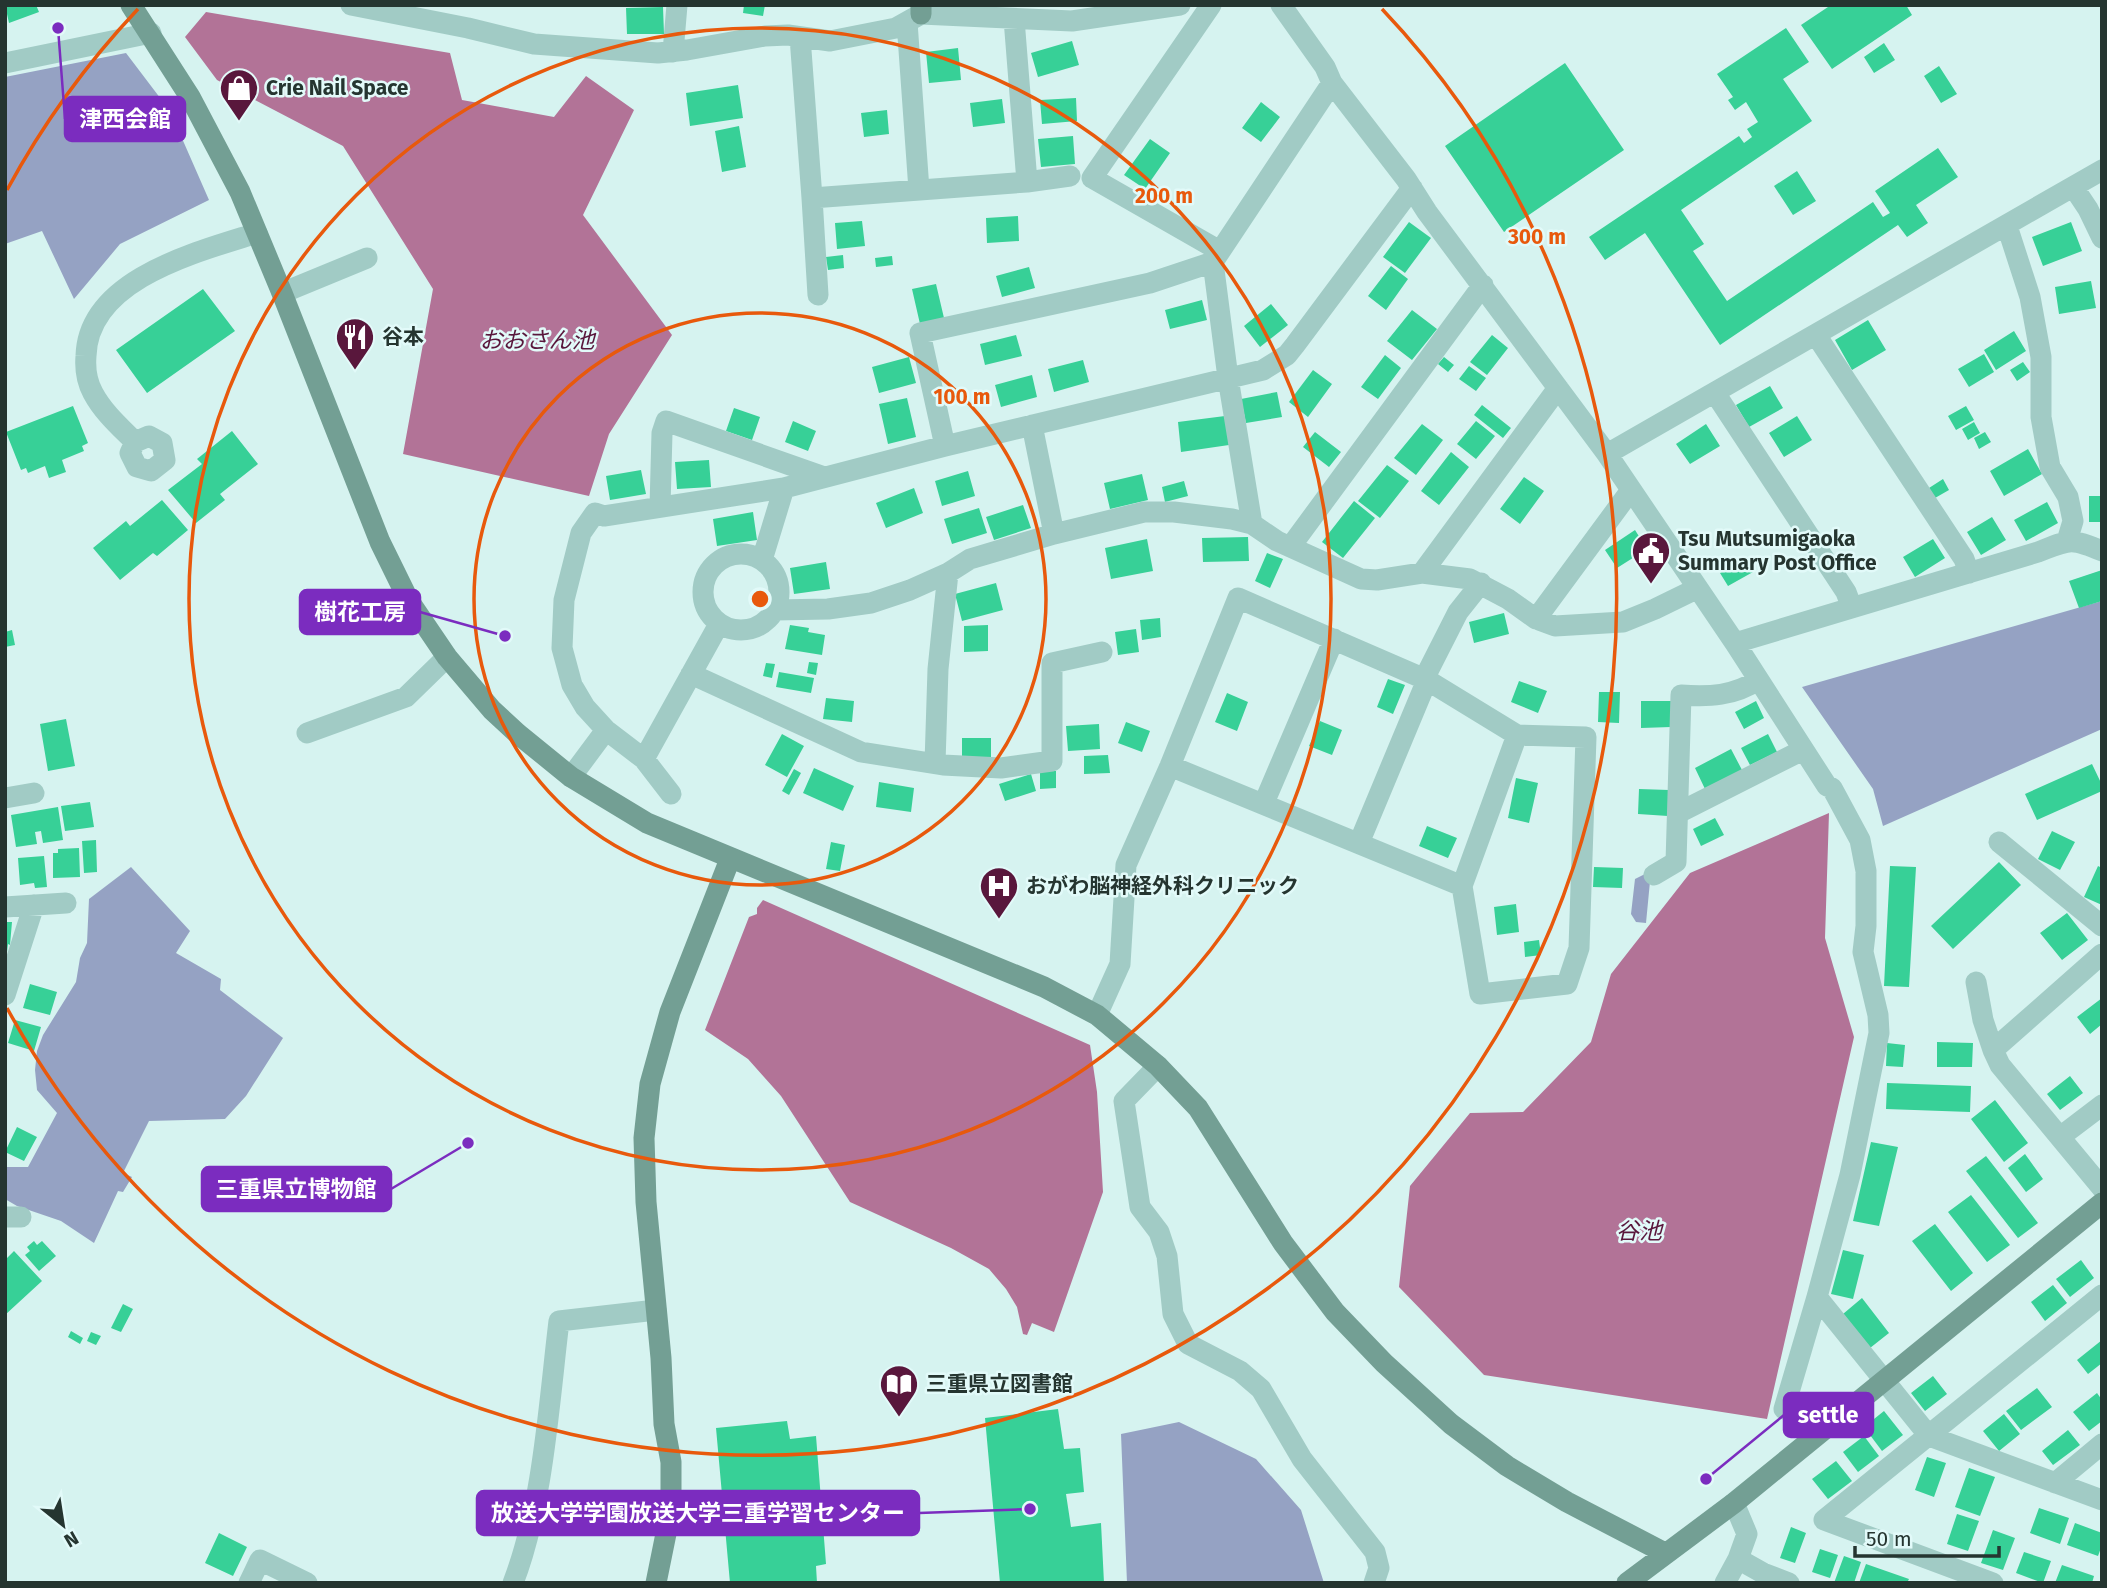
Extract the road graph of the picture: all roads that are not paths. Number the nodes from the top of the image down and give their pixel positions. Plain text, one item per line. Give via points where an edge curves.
1 (131, 5) edge
2 (351, 5) edge
3 (677, 5) edge
4 (1180, 5) edge
5 (1211, 5) edge
6 (1281, 5) edge
7 (916, 14) edge
8 (1008, 14) edge
9 (151, 33) junction
10 (800, 37) junction
11 (673, 52) junction
12 (5, 63) edge
13 (1332, 83) junction
14 (2102, 170) edge
15 (1070, 176) dead end
16 (1027, 182) junction
17 (1412, 188) junction
18 (2074, 188) junction
19 (919, 190) junction
20 (812, 198) junction
21 (2007, 226) junction
22 (257, 233) junction
23 (2102, 238) edge
24 (1216, 256) junction
25 (367, 258) dead end
26 (1483, 285) junction
27 (282, 293) junction
28 (818, 295) dead end
29 (1816, 335) junction
30 (1228, 378) junction
31 (1559, 388) junction
32 (1715, 393) junction
33 (1032, 425) junction
34 (135, 442) dead end
35 (945, 446) junction
36 (1607, 454) junction
37 (824, 477) junction
38 (784, 488) junction
39 (1632, 490) junction
40 (660, 507) junction
41 (1252, 524) junction
42 (1054, 534) junction
43 (2067, 541) junction
44 (1291, 546) junction
45 (2102, 551) edge
46 (762, 561) junction
47 (948, 573) junction
48 (1422, 573) junction
49 (1969, 573) junction
50 (1481, 583) junction
51 (1698, 588) junction
52 (1852, 608) junction
53 (775, 610) junction
54 (1536, 619) junction
55 (719, 624) junction
56 (1334, 639) junction
57 (1735, 643) junction
58 (1102, 652) dead end
59 (447, 657) junction
60 (691, 674) junction
61 (1425, 680) junction
62 (1758, 680) junction
63 (606, 730) junction
64 (307, 733) dead end
65 (1517, 735) junction
66 (1803, 750) junction
67 (644, 759) junction
68 (935, 763) junction
69 (1170, 766) junction
70 (571, 777) junction
71 (34, 793) dead end
72 (671, 794) dead end
73 (5, 798) edge
74 (1264, 803) junction
75 (1678, 813) junction
76 (1999, 842) dead end
77 (1359, 843) junction
78 (730, 859) junction
79 (1654, 875) dead end
80 (1462, 886) junction
81 (66, 903) dead end
82 (34, 905) junction
83 (5, 907) edge
84 (2102, 926) edge
85 (2102, 954) edge
86 (1976, 982) dead end
87 (5, 995) edge
88 (1097, 1015) junction
89 (1993, 1050) junction
90 (1158, 1066) junction
91 (2102, 1105) edge
92 (2060, 1138) junction
93 (2102, 1188) edge
94 (2102, 1203) edge
95 (2102, 1295) edge
96 (1817, 1297) junction
97 (656, 1310) junction
98 (1884, 1381) junction
99 (1784, 1409) dead end
100 (1929, 1436) junction
101 (2102, 1444) edge
102 (2055, 1483) junction
103 (2102, 1500) edge
104 (1734, 1503) junction
105 (1665, 1553) junction
106 (1738, 1559) junction
107 (249, 1583) edge
108 (307, 1583) edge
109 (513, 1583) edge
110 (656, 1583) edge
111 (1374, 1583) edge
112 (1627, 1583) edge
113 (1725, 1583) edge
114 (1789, 1583) edge
115 (1993, 1583) edge

1 - 9 street
2 - 11 street via 534,44
3 - 11 street
4 - 8 street via 1072,21
5 - 24 street via 1093,178
6 - 13 street
7 - 8 street
7 - 10 street via 896,28 830,41
7 - 19 street
8 - 16 street
9 - 12 street
9 - 22 street via 221,153
10 - 11 street via 765,36
10 - 20 street
13 - 17 street
13 - 24 street
14 - 18 street
15 - 16 street
16 - 19 street
17 - 26 street
17 - 30 street via 1287,355 1262,370
18 - 21 street
18 - 23 street
19 - 20 street
20 - 28 street
21 - 29 street
21 - 43 street via 2041,357 2042,416 2050,467 2068,497 2073,521
22 - 27 street
22 - 34 street via 164,265 113,299 93,321 86,341 92,392
24 - 30 street
24 - 35 street via 1150,284 920,333
25 - 27 street
26 - 31 street
26 - 44 street
27 - 59 street via 380,542 409,601
29 - 32 street
29 - 49 street
30 - 33 street
30 - 41 street
31 - 36 street
31 - 48 street
32 - 36 street
32 - 52 street via 1846,592
33 - 35 street
33 - 42 street
35 - 37 street
36 - 39 street
37 - 38 street
37 - 40 street via 666,421
38 - 40 street
38 - 46 street
39 - 51 street
39 - 54 street
40 - 63 street via 604,516 595,513 581,533 564,600 566,667 585,708
41 - 42 street via 1144,512
41 - 44 street
42 - 47 street via 970,559
43 - 45 street via 2078,540
43 - 49 street
44 - 48 street via 1361,579
46 - 53 street via 779,585
46 - 55 street via 742,554 729,556 709,571 702,595
47 - 53 street via 871,603
47 - 68 street
48 - 50 street
49 - 52 street
50 - 54 street
50 - 61 street via 1458,612
51 - 54 street via 1623,622 1555,626
51 - 57 street
52 - 57 street
53 - 55 street via 768,620 745,631
55 - 60 street
56 - 61 street
56 - 69 street via 1238,598
56 - 74 street
57 - 62 street
58 - 68 street via 1052,663 1052,761 1001,768
59 - 64 street via 406,697
59 - 70 street via 492,710
60 - 67 street
60 - 68 street via 861,751
61 - 65 street
61 - 77 street
62 - 66 street
62 - 75 street via 1727,694 1681,695
63 - 67 street
63 - 70 street
65 - 80 street
65 - 80 street via 1586,737 1579,948 1567,984 1480,994
66 - 75 street
66 - 96 street via 1832,788 1860,840 1866,871 1863,952 1880,1033 1850,1175
67 - 72 street
69 - 74 street
69 - 88 street via 1126,865 1120,964
70 - 78 street via 647,823
71 - 73 street
74 - 77 street
75 - 79 street via 1676,862
76 - 84 street
77 - 80 street
78 - 88 street via 1044,987
78 - 97 street via 670,1012 650,1084 646,1202
81 - 82 street
82 - 83 street
82 - 87 street
85 - 89 street
86 - 89 street
88 - 90 street
89 - 92 street via 2000,1065
90 - 105 street via 1198,1108 1283,1243 1335,1312 1384,1363 1451,1424 1507,1466
90 - 111 street via 1124,1101 1140,1207 1159,1232 1167,1256 1173,1314 1188,1344 1240,1371 1262,1389 1302,1459 1376,1552 1379,1568
91 - 92 street
92 - 93 street
94 - 98 street
95 - 100 street
96 - 98 street
96 - 99 street
97 - 109 street via 559,1321 525,1553
97 - 110 street via 671,1462 671,1509
98 - 100 street
98 - 104 street
100 - 102 street
100 - 115 street via 1824,1520
101 - 102 street
102 - 103 street
104 - 105 street
104 - 106 street via 1747,1534
105 - 112 street
106 - 113 street
106 - 114 street
107 - 108 street via 260,1560

